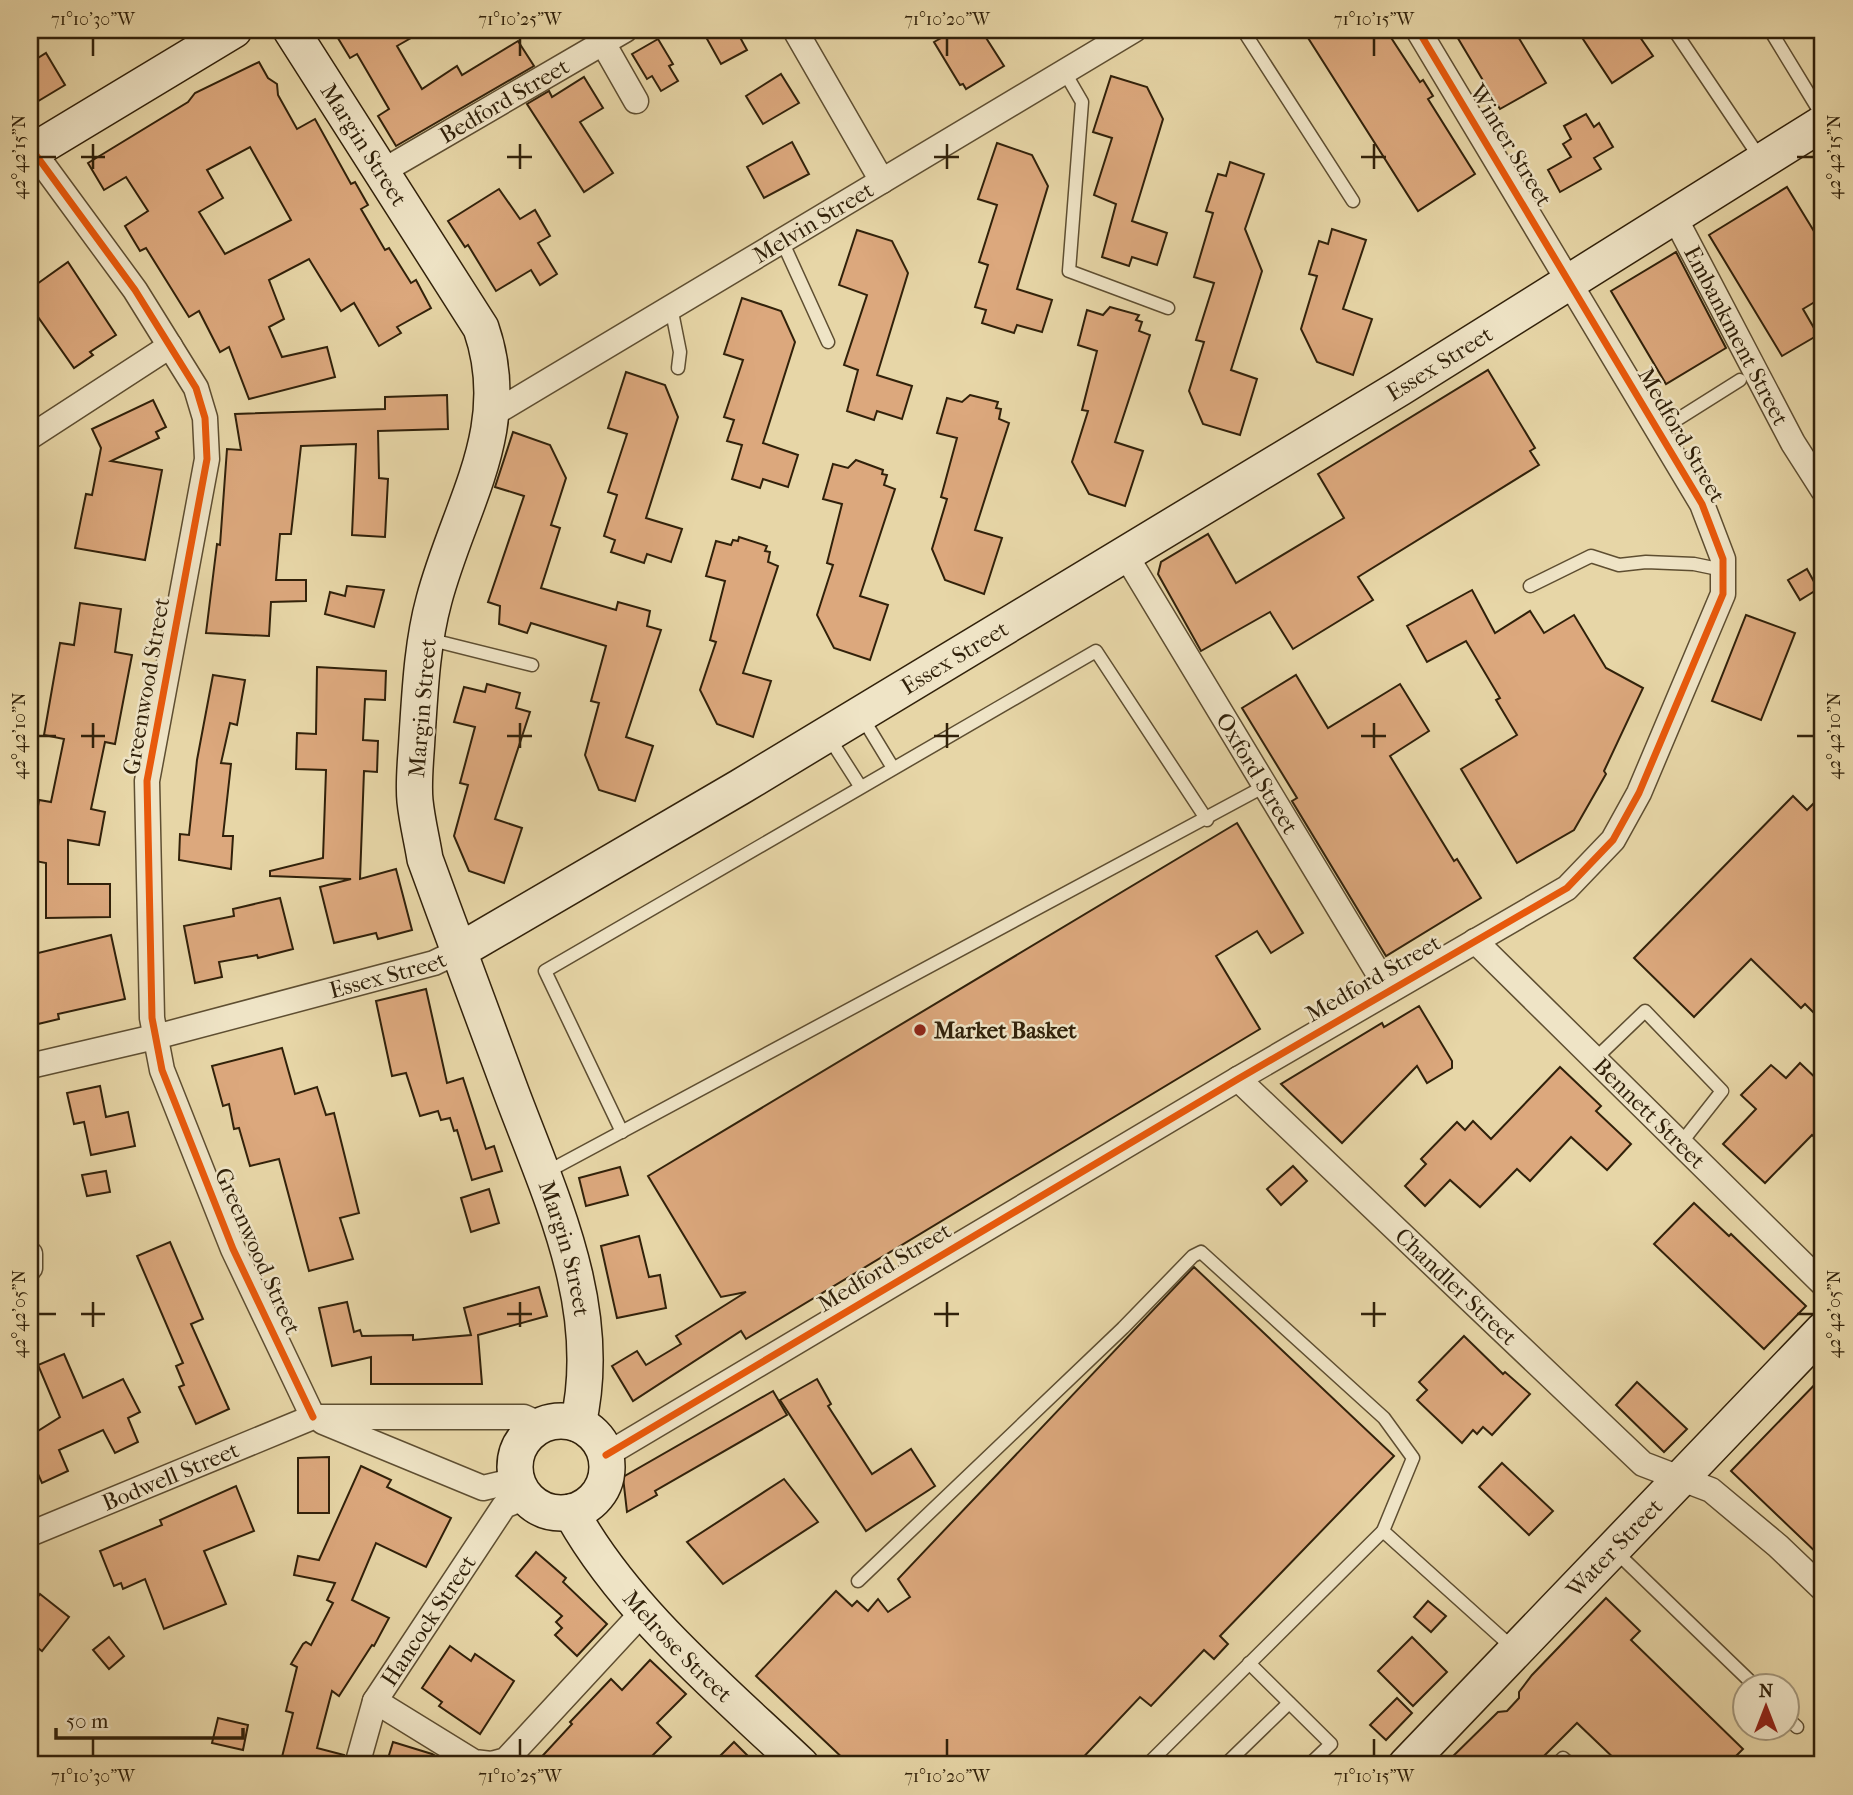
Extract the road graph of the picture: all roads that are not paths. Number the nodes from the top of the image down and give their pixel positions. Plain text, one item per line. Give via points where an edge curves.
1 (234, 30) edge
2 (290, 30) edge
3 (625, 30) edge
4 (795, 30) edge
5 (1134, 30) edge
6 (1243, 30) edge
7 (1418, 30) edge
8 (1674, 30) edge
9 (1770, 30) edge
10 (603, 43) junction
11 (1064, 71) junction
12 (636, 101) dead end
13 (1823, 120) edge
14 (31, 152) edge
15 (1762, 161) junction
16 (383, 171) junction
17 (883, 181) junction
18 (1353, 201) dead end
19 (1674, 216) junction
20 (782, 241) junction
21 (1570, 282) junction
22 (671, 307) junction
23 (1168, 308) dead end
24 (828, 342) dead end
25 (170, 346) junction
26 (678, 368) dead end
27 (1740, 380) dead end
28 (493, 414) junction
29 (1659, 431) junction
30 (30, 437) edge
31 (1823, 490) edge
32 (1125, 554) junction
33 (1723, 570) junction
34 (1530, 586) dead end
35 (427, 639) junction
36 (532, 665) dead end
37 (860, 715) junction
38 (827, 735) junction
39 (893, 768) junction
40 (860, 786) junction
41 (1265, 786) junction
42 (1207, 820) junction
43 (1475, 941) junction
44 (459, 951) junction
45 (1389, 991) junction
46 (156, 1037) junction
47 (1595, 1059) junction
48 (30, 1066) edge
49 (1238, 1079) junction
50 (622, 1132) junction
51 (1681, 1143) junction
52 (543, 1174) junction
53 (30, 1254) edge
54 (30, 1268) edge
55 (1823, 1284) edge
56 (1823, 1330) edge
57 (313, 1417) junction
58 (578, 1423) junction
59 (542, 1425) junction
60 (606, 1455) junction
61 (1681, 1479) junction
62 (521, 1488) junction
63 (571, 1512) junction
64 (1383, 1531) junction
65 (30, 1534) edge
66 (1614, 1549) junction
67 (858, 1581) dead end
68 (1823, 1589) edge
69 (643, 1612) junction
70 (1516, 1651) junction
71 (1250, 1663) junction
72 (1741, 1672) edge
73 (375, 1701) junction
74 (1289, 1703) junction
75 (357, 1765) edge
76 (801, 1765) edge
77 (1147, 1765) edge
78 (1225, 1765) edge
79 (1309, 1765) edge
80 (1406, 1765) edge
81 (1556, 1765) edge
82 (1571, 1765) edge

1 - 14 main road
2 - 16 main road, Margin Street
3 - 10 street, Bedford Street
4 - 17 street
5 - 11 street, Melvin Street
6 - 18 lane
7 - 21 street, Winter Street
8 - 15 lane
9 - 13 lane
10 - 12 street
10 - 16 street, Bedford Street
11 - 17 street, Melvin Street
11 - 23 lane via 1082,102 1069,271
13 - 15 main road, Essex Street
14 - 25 street, Greenwood Street via 135,290
15 - 19 main road, Essex Street
16 - 28 main road, Margin Street via 481,328 491,358
17 - 20 street, Melvin Street
19 - 21 main road, Essex Street
19 - 31 street, Embankment Street via 1793,443
20 - 22 street, Melvin Street
20 - 24 lane
21 - 29 street, Medford Street
21 - 32 main road, Essex Street
22 - 26 lane via 680,352
22 - 28 street, Melvin Street
25 - 30 street
25 - 46 street, Greenwood Street via 196,388 205,418 207,459 147,781 147,899
27 - 29 lane
28 - 35 main road, Margin Street via 484,458 433,602
29 - 33 street, Medford Street via 1702,504
32 - 37 main road, Essex Street
32 - 41 street, Oxford Street
33 - 34 lane via 1682,564 1619,565 1591,556
33 - 43 street, Medford Street via 1723,594 1614,841 1567,888
35 - 36 lane
35 - 44 main road, Margin Street via 415,799 425,859
37 - 38 main road, Essex Street
37 - 39 lane
38 - 40 lane
38 - 44 main road, Essex Street
39 - 40 lane
39 - 42 lane via 1096,651
40 - 50 lane via 545,971
41 - 42 lane
41 - 45 street, Oxford Street
42 - 50 lane
43 - 45 street, Medford Street
43 - 47 street, Bennett Street
44 - 46 street, Essex Street via 434,963
44 - 52 main road, Margin Street
45 - 49 street, Medford Street
46 - 48 street, Essex Street
46 - 57 street, Greenwood Street via 162,1070 233,1249
47 - 51 street, Bennett Street
47 - 51 lane via 1645,1011 1722,1091
49 - 60 street, Medford Street
49 - 61 street, Chandler Street via 1643,1464
50 - 52 lane
51 - 55 street, Bennett Street
52 - 58 main road, Margin Street via 573,1259 586,1353
53 - 54 street
56 - 61 main road, Water Street
57 - 59 street, Bodwell Street via 524,1417
57 - 62 street via 483,1488
57 - 65 street, Bodwell Street
58 - 59 main road
58 - 60 main road via 599,1440
59 - 62 main road via 518,1451
60 - 63 main road via 604,1485 596,1497
61 - 66 main road, Water Street
61 - 68 street, Chandler Street via 1711,1490
62 - 63 main road via 542,1509
62 - 73 street, Hancock Street via 504,1506
63 - 69 main road, Melrose Street via 588,1544
64 - 67 lane via 1413,1458 1401,1438 1201,1252
64 - 70 lane
64 - 71 lane
66 - 70 main road, Water Street
66 - 72 lane
69 - 73 street via 506,1760 491,1765 474,1762
69 - 76 main road, Melrose Street
70 - 80 main road, Water Street
71 - 74 lane
71 - 77 lane
73 - 75 street, Hancock Street
74 - 78 lane
74 - 79 lane via 1331,1744
81 - 82 lane via 1563,1758

